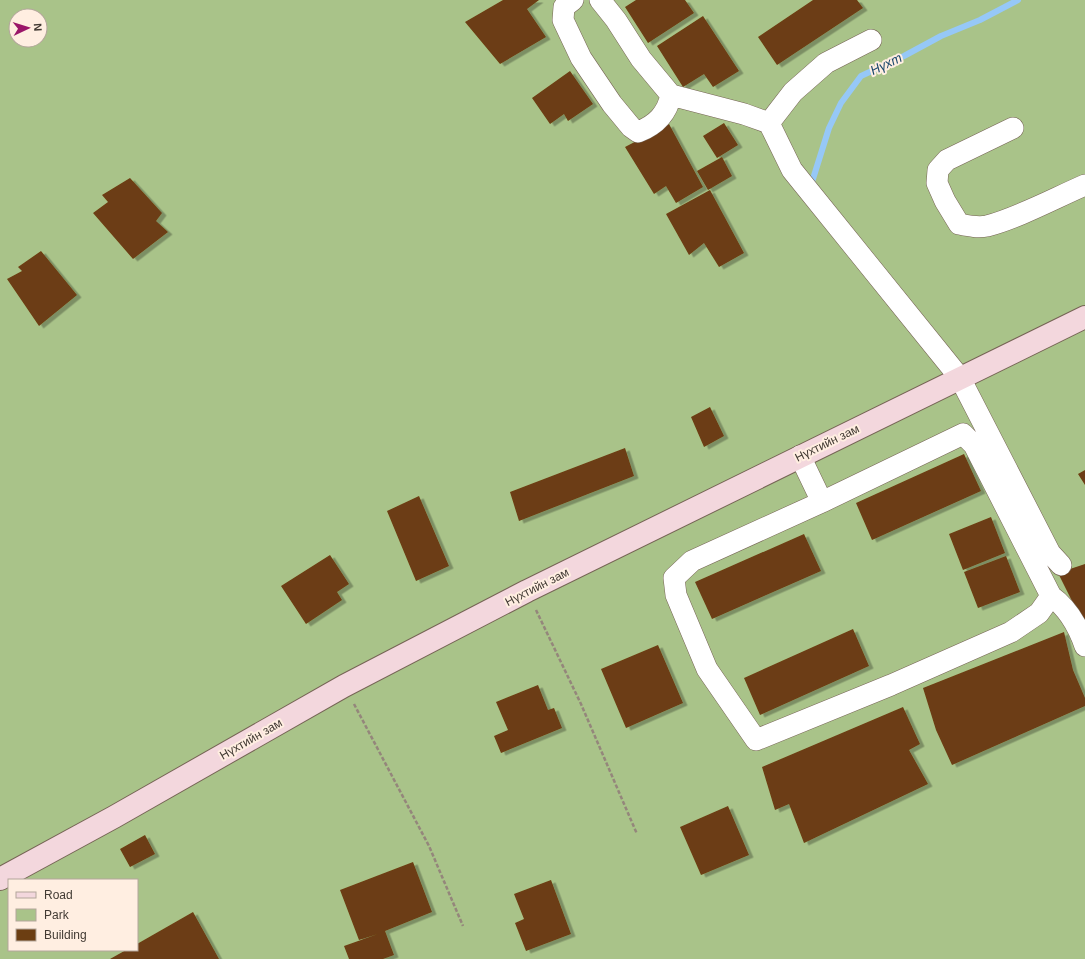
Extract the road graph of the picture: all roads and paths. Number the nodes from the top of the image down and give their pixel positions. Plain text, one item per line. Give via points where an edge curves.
1 (573, 0) edge
2 (600, 0) edge
3 (871, 40) dead end
4 (671, 95) junction
5 (769, 123) junction
6 (1012, 128) dead end
7 (1085, 185) edge
8 (1085, 317) edge
9 (960, 378) junction
10 (800, 456) junction
11 (822, 502) junction
12 (1061, 565) dead end
13 (527, 591) junction
14 (1051, 596) junction
15 (1085, 646) edge
16 (344, 686) junction
17 (637, 834) dead end
18 (0, 879) edge
19 (462, 926) dead end

1 - 4 street via 564,7 563,20 581,58 630,127 638,132 648,128 668,110
2 - 4 street via 641,59
3 - 5 street via 826,63 794,92
4 - 5 street
5 - 9 street via 792,170
6 - 7 street via 947,160 938,170 937,183 959,224 986,226
8 - 9 street, Нүхтийн зам
9 - 10 street, Нүхтийн зам
9 - 12 street via 1050,553
10 - 11 street
10 - 13 street, Нүхтийн зам
11 - 14 street via 963,434 974,445
11 - 14 street via 692,561 674,578 676,595 707,669 756,740 891,686 1011,632 1039,613
13 - 16 street, Нүхтийн зам
13 - 17 path via 582,704
14 - 15 street via 1063,604 1081,634
16 - 18 street, Нүхтийн зам
16 - 19 path via 429,846

